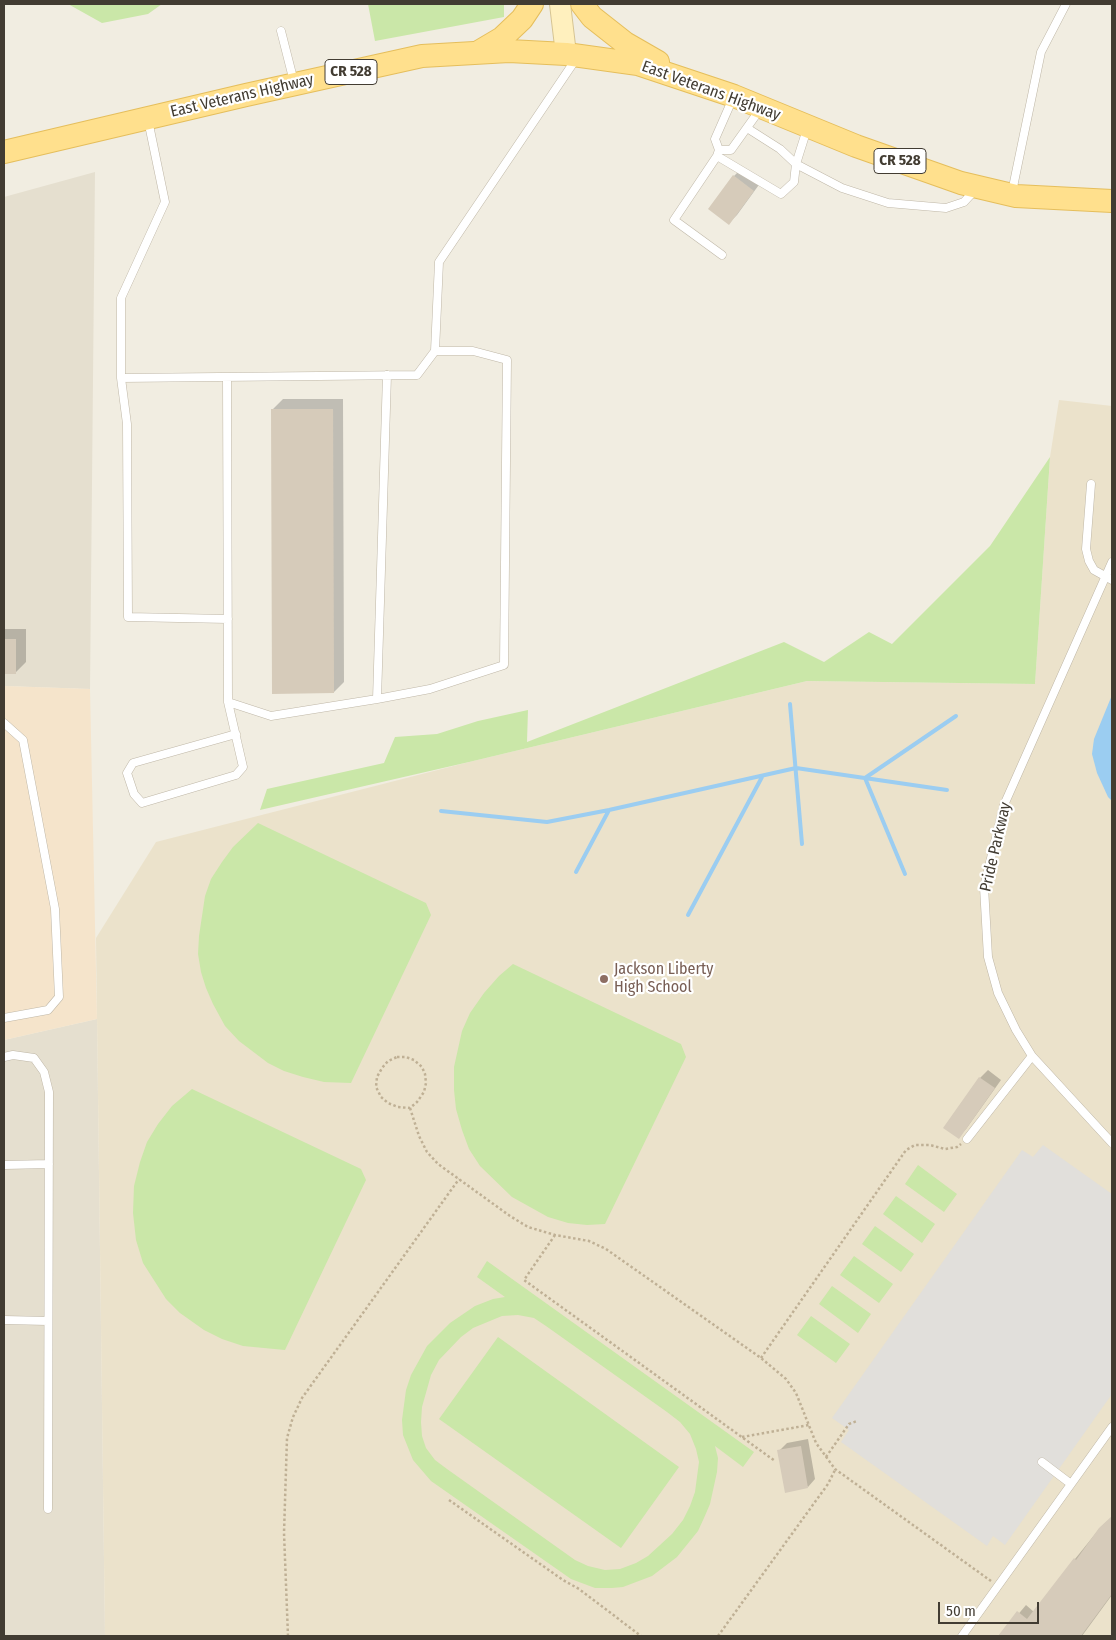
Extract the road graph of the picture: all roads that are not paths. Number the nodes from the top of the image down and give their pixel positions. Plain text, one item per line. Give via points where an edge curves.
1 (532, 4) edge
2 (560, 4) edge
3 (582, 4) edge
4 (1066, 4) edge
5 (281, 32) dead end
6 (477, 53) junction
7 (572, 55) junction
8 (696, 83) junction
9 (294, 84) junction
10 (734, 96) junction
11 (761, 108) junction
12 (148, 118) junction
13 (807, 127) junction
14 (746, 128) junction
15 (6, 152) edge
16 (718, 153) junction
17 (796, 164) junction
18 (978, 187) junction
19 (1011, 194) junction
20 (1112, 201) edge
21 (722, 255) dead end
22 (435, 352) junction
23 (387, 375) junction
24 (227, 376) junction
25 (121, 378) junction
26 (1090, 484) dead end
27 (1112, 562) edge
28 (1109, 579) edge
29 (228, 619) junction
30 (377, 699) junction
31 (228, 702) junction
32 (4, 723) edge
33 (236, 734) junction
34 (4, 1018) edge
35 (1032, 1056) junction
36 (4, 1057) edge
37 (967, 1138) road end
38 (1112, 1143) edge
39 (49, 1164) junction
40 (4, 1165) edge
41 (4, 1320) edge
42 (48, 1321) junction
43 (1112, 1427) edge
44 (1042, 1462) dead end
45 (1071, 1484) junction
46 (48, 1509) dead end
47 (962, 1636) edge

1 - 6 main road via 502,38
2 - 7 main road
3 - 8 main road via 592,17 625,43
4 - 19 lane via 1041,52
5 - 9 lane
6 - 7 main road, East Veterans Highway / CR 528 via 509,51
6 - 9 main road, East Veterans Highway / CR 528 via 422,56
7 - 8 main road, East Veterans Highway / CR 528 via 638,64
7 - 22 lane via 439,262
8 - 10 main road, East Veterans Highway / CR 528
9 - 12 main road, East Veterans Highway / CR 528
10 - 11 main road, East Veterans Highway / CR 528
10 - 16 lane via 715,139
11 - 13 main road, East Veterans Highway / CR 528
11 - 14 lane
12 - 15 main road, East Veterans Highway / CR 528
12 - 25 lane via 165,202 121,298
13 - 17 lane
13 - 18 main road, East Veterans Highway / CR 528
14 - 16 lane via 731,150
14 - 17 lane via 780,149
16 - 17 lane via 781,194 794,182
16 - 21 lane via 674,220
17 - 18 lane via 842,188 888,203 946,208 964,202
18 - 19 main road, East Veterans Highway / CR 528
19 - 20 main road, East Veterans Highway / CR 528
22 - 23 lane via 416,375
22 - 30 lane via 473,351 507,360 504,664 430,688
23 - 24 lane
23 - 30 lane
24 - 25 lane
24 - 29 lane
25 - 29 lane via 127,424 128,617
26 - 28 lane via 1086,549 1094,570
27 - 28 lane, Pride Parkway
28 - 35 lane, Pride Parkway via 1004,805 984,887 988,957 998,993
29 - 31 lane
30 - 31 lane via 271,716
31 - 33 lane
32 - 34 lane via 23,740 55,909 59,997 48,1010
33 - 33 lane via 133,763 127,773 134,794 142,803 236,775 243,767
35 - 37 lane
35 - 38 lane, Pride Parkway
36 - 39 lane via 34,1058 44,1072 49,1092
39 - 40 lane
39 - 42 lane
41 - 42 lane
42 - 46 lane
43 - 45 lane
44 - 45 lane
45 - 47 lane

